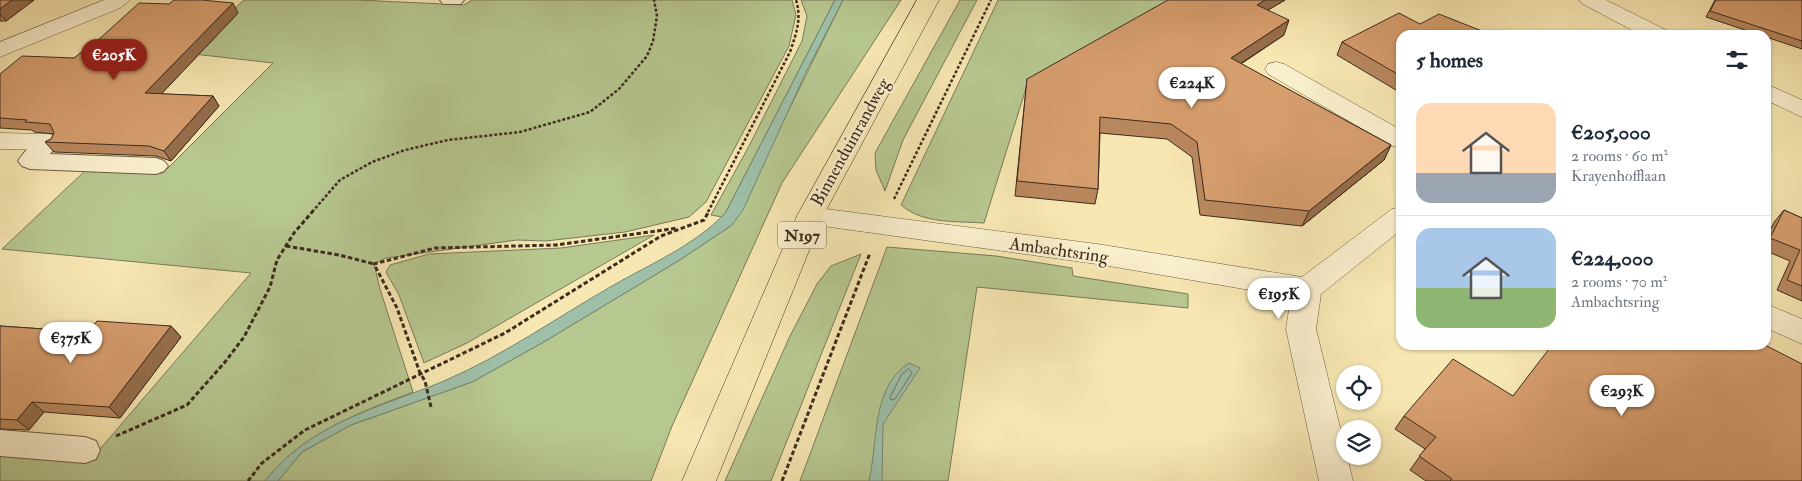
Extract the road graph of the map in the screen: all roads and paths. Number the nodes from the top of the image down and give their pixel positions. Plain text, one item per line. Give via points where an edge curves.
1 (119, 0) edge
2 (654, 0) edge
3 (796, 0) edge
4 (928, 0) edge
5 (1590, 0) edge
6 (1648, 30) edge
7 (0, 50) edge
8 (1276, 69) dead end
9 (1771, 94) edge
10 (1802, 110) edge
11 (1396, 137) edge
12 (0, 140) edge
13 (49, 142) joint
14 (156, 166) dead end
15 (810, 216) junction
16 (1396, 220) edge
17 (689, 227) junction
18 (286, 246) junction
19 (374, 264) junction
20 (1307, 289) junction
21 (1771, 317) edge
22 (1802, 332) edge
23 (420, 373) junction
24 (431, 407) dead end
25 (0, 443) edge
26 (85, 450) joint
27 (248, 481) edge
28 (699, 481) edge
29 (1336, 481) edge

1 - 7 street
2 - 18 path via 657,16 647,56 629,78 590,112 520,132 448,140 404,150 372,162 340,180
3 - 17 path via 799,26 786,60 704,220
4 - 15 main road, Binnenduinrandweg / N197
5 - 6 street
8 - 11 street
9 - 10 street
12 - 13 street
13 - 14 street via 30,161
15 - 20 street, Ambachtsring via 1097,254
15 - 28 main road, Binnenduinrandweg / N197
16 - 20 street
17 - 19 path via 556,244 435,248
17 - 23 path via 661,236 505,333
18 - 19 path
18 - 26 path via 277,260 270,287 244,336 226,362 187,404
19 - 23 path via 397,308
20 - 29 street via 1301,329
21 - 22 street
23 - 24 path
23 - 27 path via 305,430 262,463
25 - 26 street

